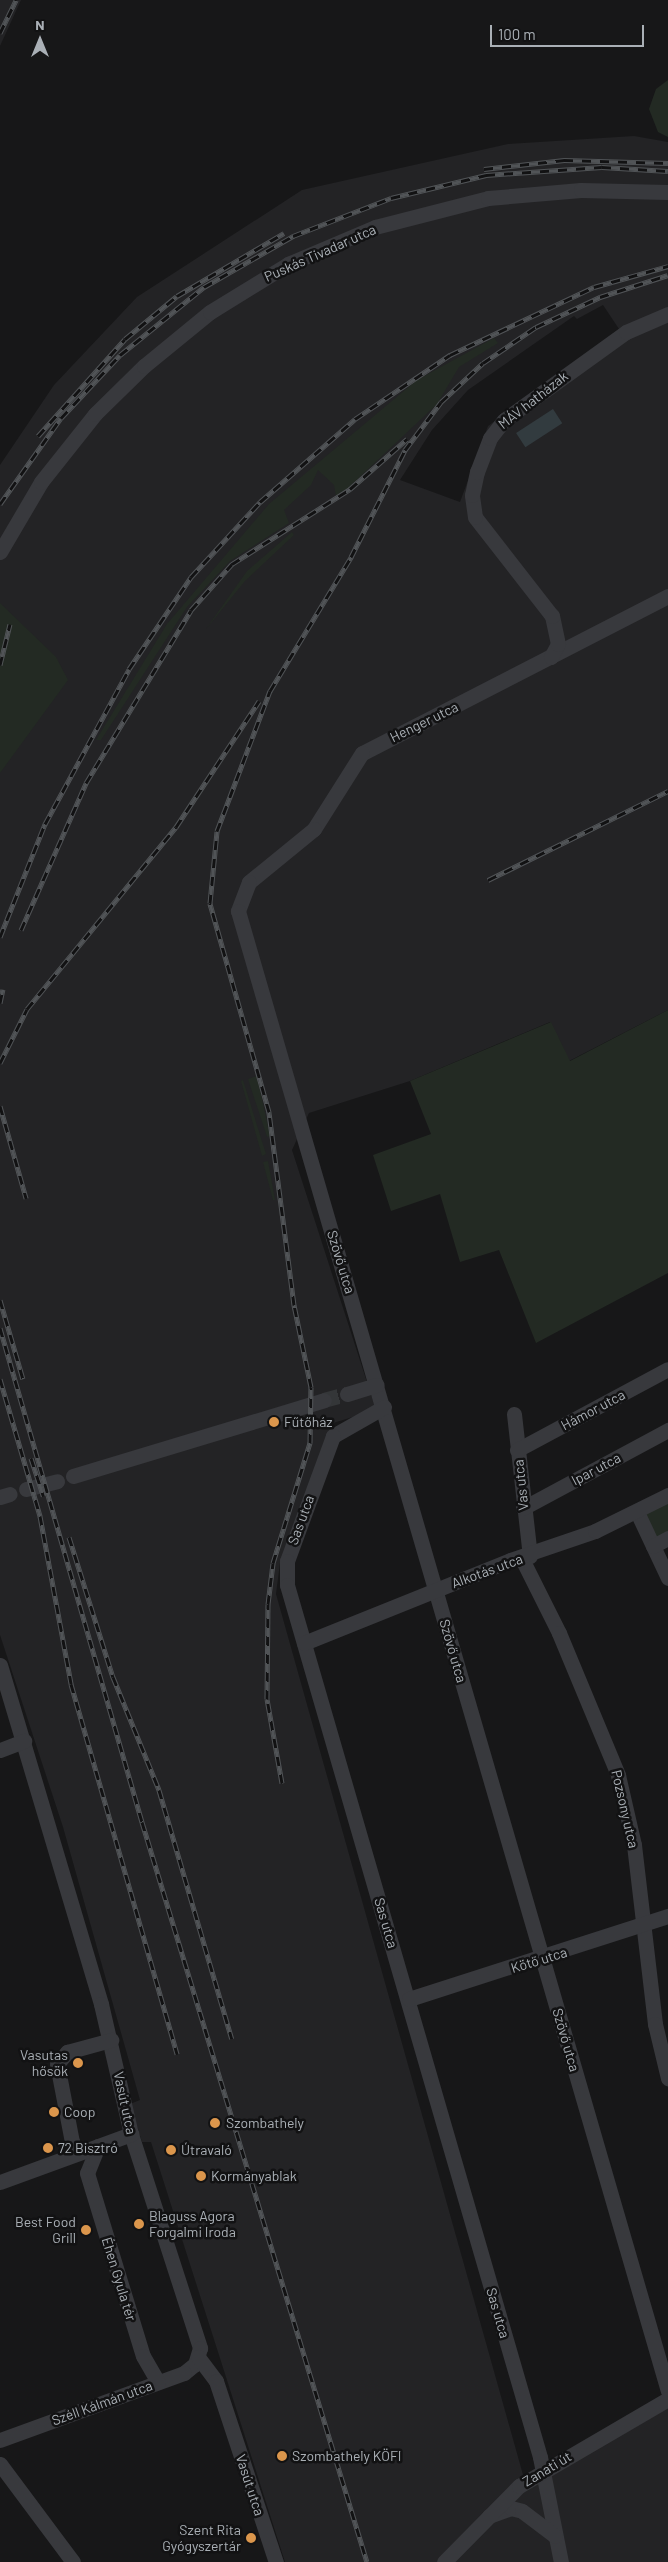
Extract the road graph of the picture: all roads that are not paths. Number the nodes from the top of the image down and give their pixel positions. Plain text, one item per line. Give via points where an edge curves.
1 (668, 192) edge
2 (668, 314) edge
3 (0, 552) edge
4 (668, 596) edge
5 (551, 657) junction
6 (238, 911) joint
7 (668, 1369) edge
8 (377, 1384) junction
9 (347, 1394) tunnel mouth
10 (324, 1400) tunnel mouth
11 (384, 1407) junction
12 (514, 1414) dead end
13 (668, 1430) edge
14 (517, 1450) junction
15 (73, 1476) dead end
16 (57, 1481) dead end
17 (26, 1490) dead end
18 (668, 1495) edge
19 (523, 1508) junction
20 (638, 1512) junction
21 (668, 1538) edge
22 (653, 1546) junction
23 (525, 1556) junction
24 (668, 1578) edge
25 (435, 1590) junction
26 (304, 1643) junction
27 (0, 1665) edge
28 (24, 1741) junction
29 (0, 1750) edge
30 (668, 1916) edge
31 (646, 1926) junction
32 (542, 1959) junction
33 (409, 2000) junction
34 (111, 2040) junction
35 (668, 2078) edge
36 (130, 2134) junction
37 (98, 2146) junction
38 (65, 2157) junction
39 (87, 2172) junction
40 (0, 2182) edge
41 (198, 2357) junction
42 (158, 2382) junction
43 (668, 2391) edge
44 (668, 2399) edge
45 (0, 2440) edge
46 (0, 2464) edge
47 (542, 2471) junction
48 (486, 2518) junction
49 (556, 2537) junction
50 (73, 2562) edge
51 (276, 2562) edge
52 (444, 2562) edge
53 (561, 2562) edge

1 - 3 street, Puskás Tivadar utca via 581,190 488,198 376,227 288,264 210,312 144,366 95,414 41,482
2 - 5 street, MÁV hatházak via 626,332 504,420 490,438 477,472 472,496 475,517 552,616 558,644
4 - 5 street, Henger utca
5 - 6 street, Henger utca via 362,753 317,824 249,882
6 - 8 street, Szövő utca
7 - 14 street, Hámor utca
8 - 9 street
8 - 11 street, Szövő utca
10 - 15 street
11 - 25 street, Szövő utca
11 - 26 street, Sas utca via 333,1436 290,1550 287,1585
12 - 14 street, Vas utca
13 - 19 street, Ipar utca
14 - 19 street, Vas utca
16 - 17 street
18 - 20 street, Alkotás utca
19 - 23 street, Vas utca
20 - 22 street
20 - 23 street, Alkotás utca
21 - 22 street
22 - 24 street
23 - 25 street, Alkotás utca
23 - 31 street, Pozsony utca via 618,1775
25 - 26 street, Alkotás utca
25 - 32 street, Szövő utca
26 - 33 street, Sas utca
27 - 28 street, Vasút utca
28 - 29 street
28 - 34 street, Vasút utca
30 - 31 street, Kötő utca
31 - 32 street, Kötő utca
31 - 35 street, Pozsony utca via 656,2024
32 - 33 street, Kötő utca
32 - 43 street, Szövő utca
33 - 47 street, Sas utca
34 - 36 street, Vasút utca
34 - 38 street via 67,2052 57,2064 72,2142
36 - 37 street
36 - 41 street, Vasút utca via 196,2329
37 - 38 street
37 - 39 street
38 - 39 street
38 - 40 street
39 - 42 street, Éhen Gyula tér via 143,2356
41 - 42 street, Széll Kálmán utca via 190,2369
41 - 51 street, Vasút utca via 216,2381
42 - 45 street, Széll Kálmán utca
44 - 47 street, Zanati út
46 - 50 street
47 - 48 street, Zanati út
47 - 49 street, Sas utca
48 - 49 street via 511,2508 522,2511
48 - 52 street, Zanati út
49 - 53 street, Sas utca

